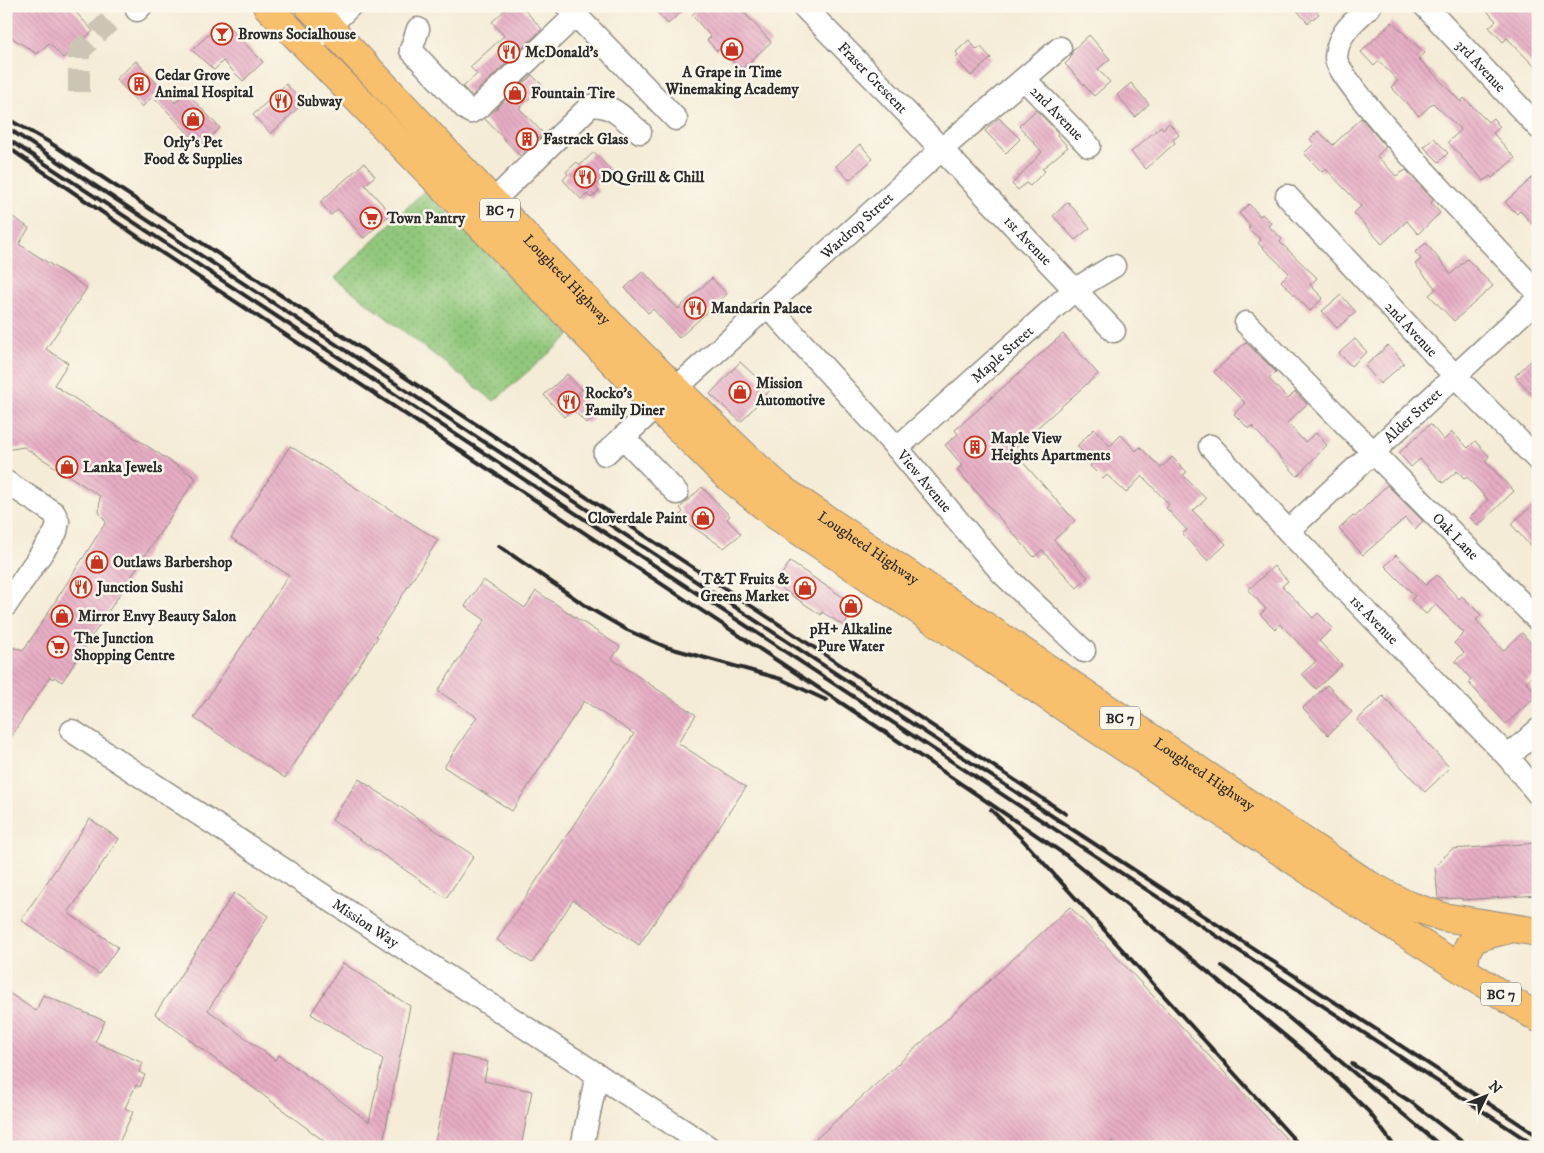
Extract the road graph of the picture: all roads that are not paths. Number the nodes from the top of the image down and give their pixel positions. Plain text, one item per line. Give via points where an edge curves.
1 (267, 6) edge
2 (309, 6) edge
3 (350, 6) edge
4 (802, 6) edge
5 (1370, 6) edge
6 (1425, 6) edge
7 (571, 11) edge
8 (329, 26) junction
9 (416, 34) dead end
10 (306, 48) junction
11 (1060, 48) dead end
12 (1025, 80) junction
13 (676, 119) dead end
14 (1538, 127) edge
15 (640, 132) dead end
16 (1089, 146) dead end
17 (942, 149) junction
18 (1287, 196) dead end
19 (492, 202) junction
20 (1114, 266) dead end
21 (1074, 290) junction
22 (1538, 293) edge
23 (1538, 299) edge
24 (768, 306) junction
25 (1246, 322) dead end
26 (1114, 330) dead end
27 (1455, 376) junction
28 (676, 388) junction
29 (656, 406) junction
30 (623, 437) junction
31 (1210, 446) dead end
32 (897, 448) junction
33 (1374, 451) junction
34 (606, 454) dead end
35 (1538, 460) edge
36 (6, 482) edge
37 (677, 493) dead end
38 (1288, 531) junction
39 (6, 605) edge
40 (1538, 620) edge
41 (1084, 651) dead end
42 (1538, 730) edge
43 (72, 731) dead end
44 (1508, 758) junction
45 (1538, 794) edge
46 (1510, 929) junction
47 (1538, 932) edge
48 (1464, 970) junction
49 (1538, 1018) edge
50 (597, 1074) junction
51 (582, 1147) edge
52 (708, 1147) edge

1 - 10 main road, Lougheed Highway / BC 7
2 - 8 main road, Lougheed Highway / BC 7
3 - 8 street
4 - 17 street, Fraser Crescent
5 - 22 street via 1342,33 1336,60 1344,76
6 - 14 street, 3rd Avenue
7 - 9 street via 471,112 411,50
7 - 13 street
8 - 10 street
8 - 19 main road, Lougheed Highway / BC 7
10 - 29 main road, Lougheed Highway / BC 7
11 - 12 street, Wardrop Street
12 - 16 street, 2nd Avenue
12 - 17 street, Wardrop Street
15 - 19 street via 609,106 590,106
17 - 21 street, 1st Avenue
17 - 24 street, Wardrop Street
18 - 27 street, 2nd Avenue
19 - 28 main road, Lougheed Highway / BC 7
20 - 21 street, Maple Street
21 - 26 street, 1st Avenue
21 - 32 street, Maple Street
23 - 27 street, Alder Street
24 - 28 street, Wardrop Street
24 - 32 street, View Avenue
25 - 33 street, Oak Lane
27 - 33 street, Alder Street
27 - 35 street, 2nd Avenue
28 - 29 street, Wardrop Street
28 - 46 main road, Lougheed Highway / BC 7 via 751,463 805,506 1369,885 1405,904 1442,917
29 - 30 street, Wardrop Street
29 - 48 main road, Lougheed Highway / BC 7 via 725,474 774,514 1355,902
30 - 34 street, Wardrop Street
30 - 37 street
31 - 38 street, 1st Avenue
32 - 41 street, View Avenue via 1001,572
33 - 38 street, Alder Street
33 - 40 street, Oak Lane
36 - 39 street via 54,513 58,521 56,532
38 - 44 street, 1st Avenue
42 - 44 street
43 - 50 street, Mission Way
44 - 45 street, 1st Avenue
46 - 47 main road, Lougheed Highway / BC 7
46 - 48 main road via 1468,943
48 - 49 main road, BC 7
50 - 51 street
50 - 52 street, Mission Way

